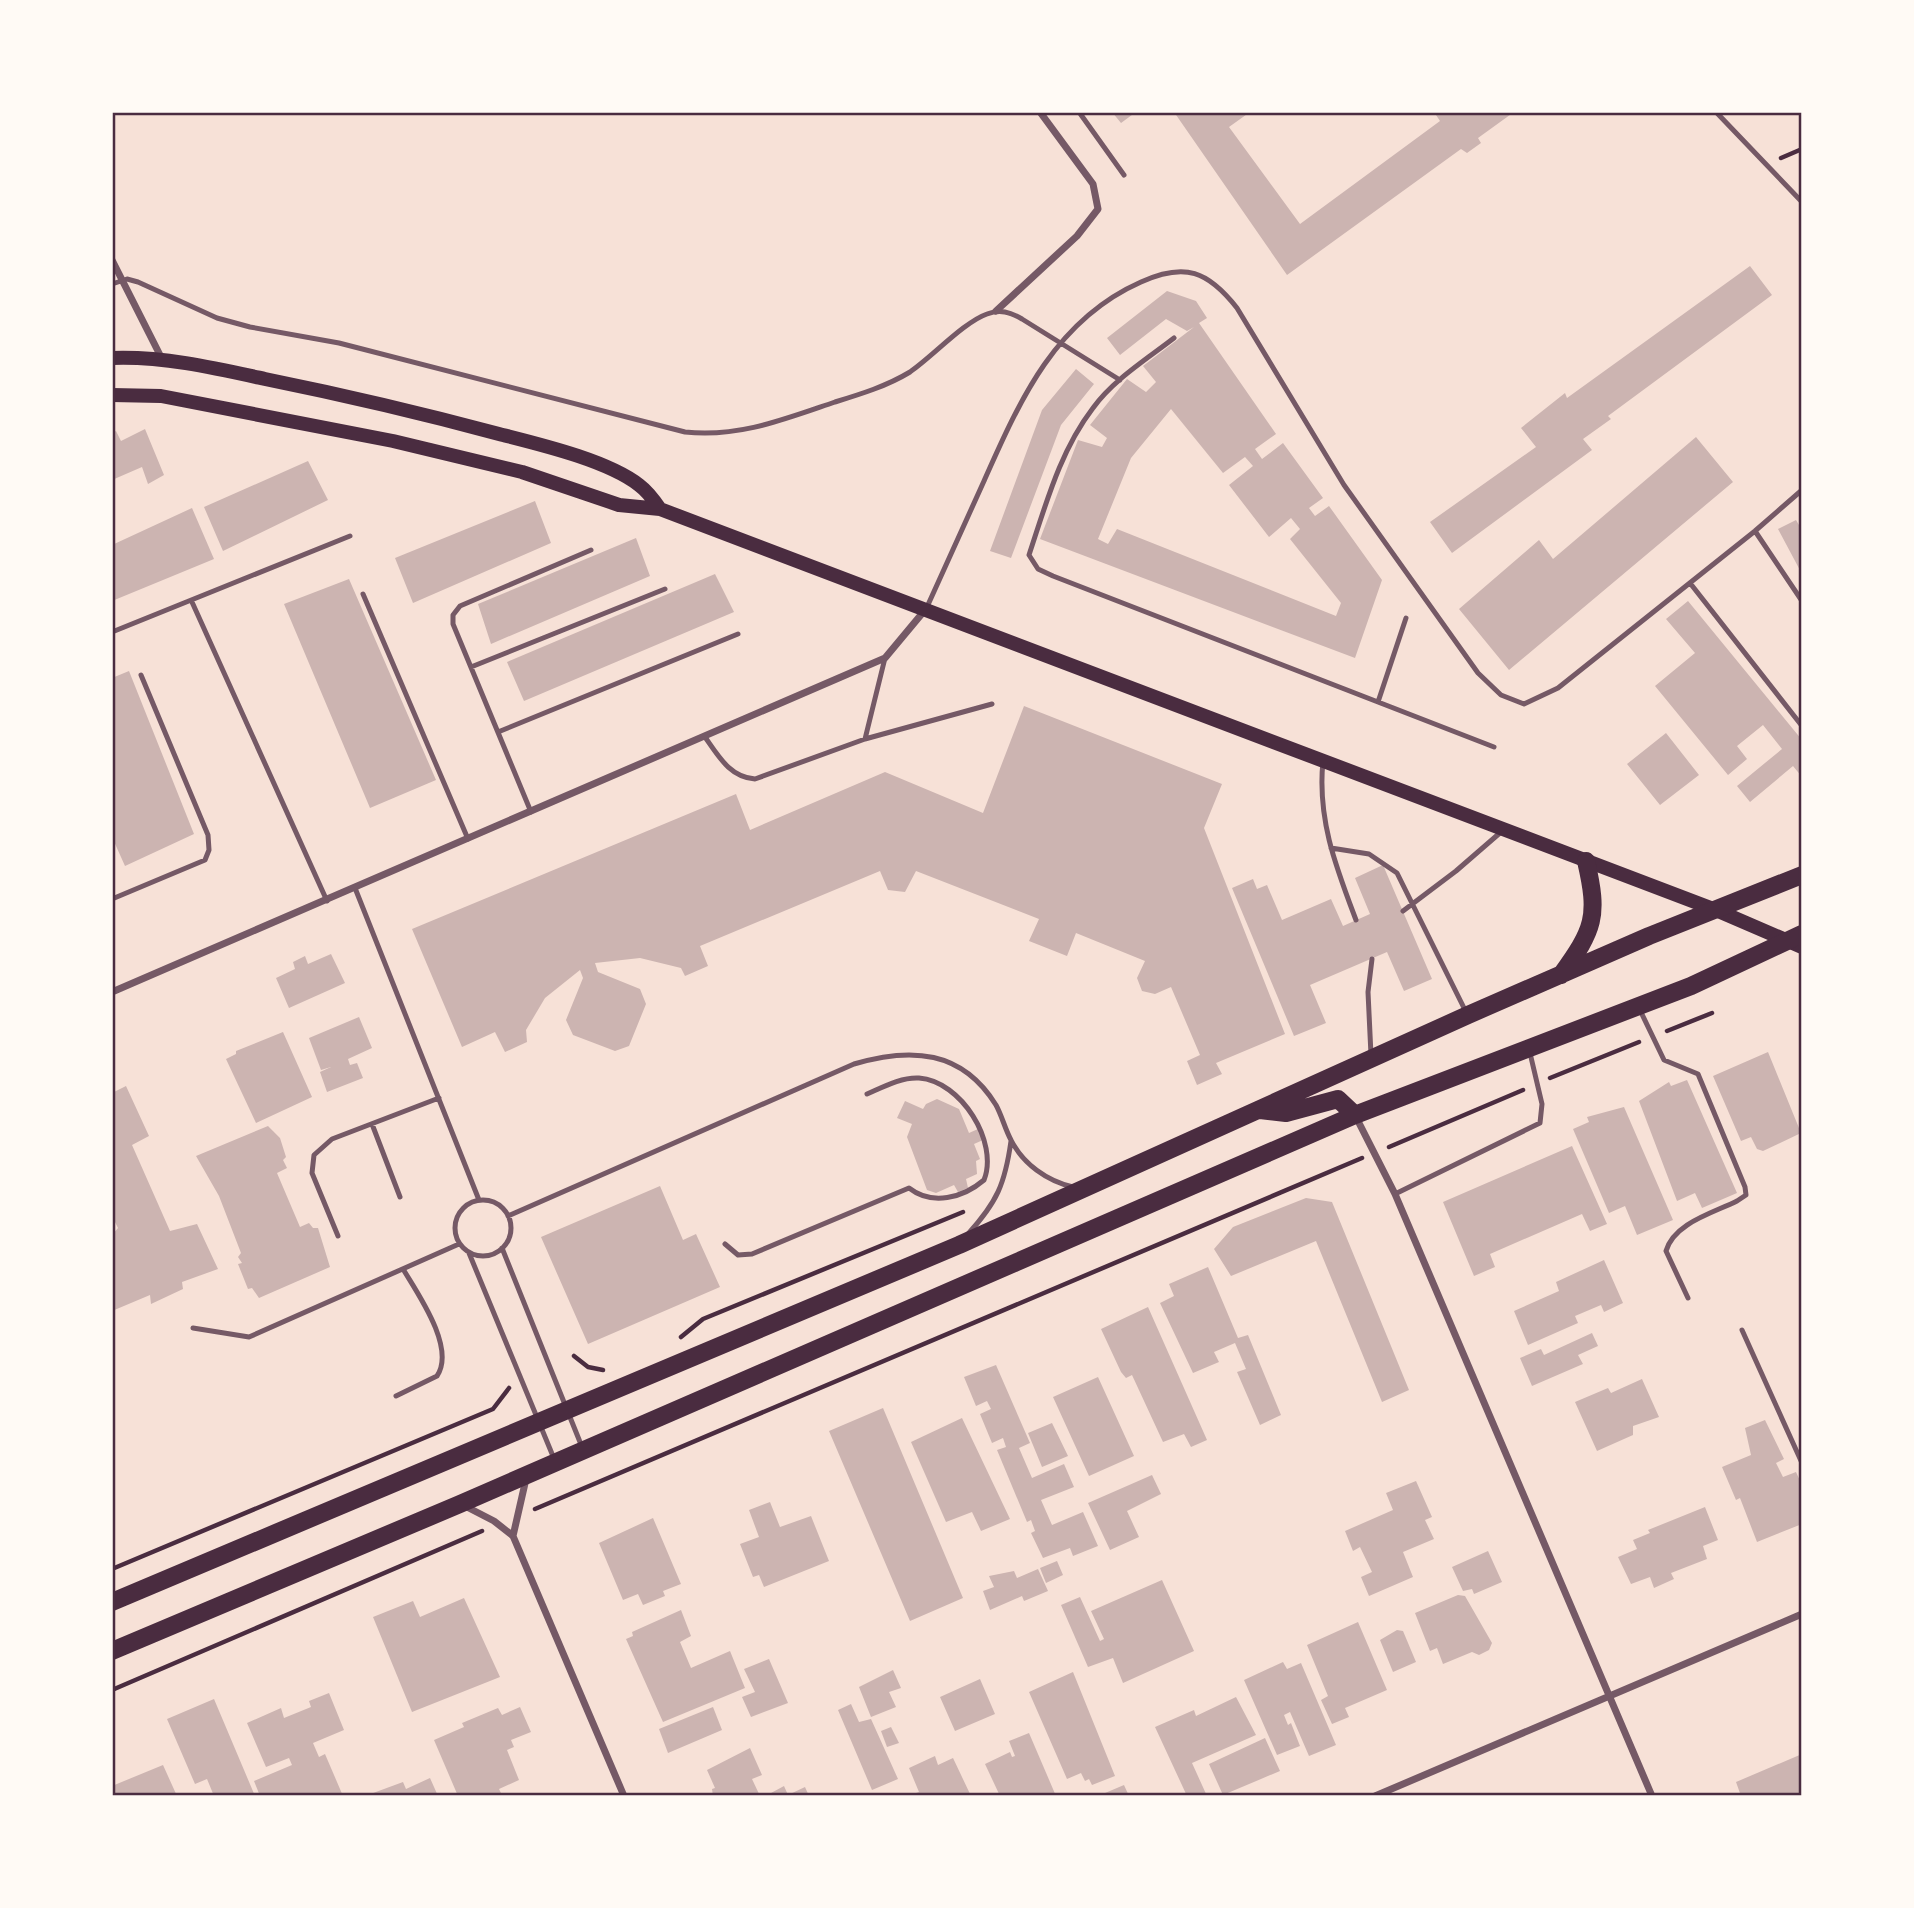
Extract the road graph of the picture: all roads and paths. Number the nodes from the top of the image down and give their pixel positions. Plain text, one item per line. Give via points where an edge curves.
1 (1040, 112) edge
2 (1079, 112) edge
3 (1716, 112) edge
4 (1802, 149) edge
5 (1782, 158) dead end
6 (1124, 175) dead end
7 (1802, 202) edge
8 (112, 260) edge
9 (124, 280) junction
10 (112, 284) edge
11 (996, 311) junction
12 (1174, 338) dead end
13 (1060, 343) junction
14 (112, 358) edge
15 (163, 360) junction
16 (1120, 380) junction
17 (112, 395) edge
18 (1802, 489) edge
19 (660, 509) junction
20 (1755, 531) junction
21 (350, 536) dead end
22 (591, 550) dead end
23 (1690, 583) junction
24 (665, 589) dead end
25 (363, 594) dead end
26 (1802, 601) edge
27 (192, 602) junction
28 (925, 610) junction
29 (1406, 618) dead end
30 (112, 632) edge
31 (738, 634) dead end
32 (885, 658) junction
33 (471, 667) junction
34 (141, 675) dead end
35 (1378, 702) junction
36 (992, 704) dead end
37 (1802, 726) edge
38 (498, 732) junction
39 (705, 737) junction
40 (865, 739) junction
41 (1494, 747) dead end
42 (1323, 761) junction
43 (531, 813) junction
44 (1503, 830) junction
45 (468, 839) junction
46 (1331, 848) junction
47 (1586, 861) junction
48 (1802, 874) edge
49 (355, 888) junction
50 (112, 899) edge
51 (327, 901) junction
52 (1415, 902) junction
53 (1716, 910) junction
54 (1403, 911) dead end
55 (1356, 920) dead end
56 (1802, 934) edge
57 (1784, 941) junction
58 (1802, 947) edge
59 (1372, 959) dead end
60 (1561, 975) junction
61 (112, 992) edge
62 (1638, 1005) junction
63 (1712, 1013) dead end
64 (1468, 1015) junction
65 (1651, 1037) junction
66 (1528, 1046) junction
67 (1371, 1058) junction
68 (1537, 1084) junction
69 (867, 1094) dead end
70 (439, 1098) junction
71 (1260, 1110) junction
72 (1355, 1115) junction
73 (372, 1124) junction
74 (1011, 1141) junction
75 (1376, 1153) junction
76 (1081, 1188) junction
77 (1395, 1194) junction
78 (400, 1197) dead end
79 (479, 1200) junction
80 (965, 1211) dead end
81 (508, 1216) junction
82 (338, 1236) dead end
83 (459, 1244) junction
84 (724, 1244) dead end
85 (959, 1245) junction
86 (502, 1248) junction
87 (469, 1253) junction
88 (403, 1269) junction
89 (1688, 1298) dead end
90 (193, 1328) dead end
91 (1742, 1330) dead end
92 (677, 1340) dead end
93 (574, 1356) dead end
94 (612, 1370) dead end
95 (510, 1386) dead end
96 (396, 1396) dead end
97 (567, 1408) junction
98 (538, 1420) junction
99 (583, 1448) junction
100 (555, 1461) junction
101 (1802, 1463) edge
102 (528, 1474) junction
103 (460, 1504) junction
104 (516, 1517) junction
105 (499, 1525) junction
106 (513, 1536) junction
107 (112, 1569) edge
108 (112, 1602) edge
109 (1802, 1614) edge
110 (112, 1651) edge
111 (112, 1690) edge
112 (1609, 1696) junction
113 (624, 1796) edge
114 (1375, 1796) edge
115 (1652, 1796) edge

1 - 11 street via 1093,184 1098,209 1077,236
2 - 6 lane
3 - 7 lane
4 - 5 path
8 - 9 street
9 - 10 lane
9 - 11 lane via 250,327 340,343 710,435 780,421 883,386 930,358 983,315
9 - 15 street
11 - 13 lane via 1009,312
12 - 16 lane
13 - 16 lane
13 - 23 lane via 1120,291 1161,273 1197,273 1225,292 1372,527 1478,673 1512,702 1534,702 1558,688
13 - 28 lane via 1021,399
14 - 15 main road
15 - 19 main road via 398,406 520,439 626,477
16 - 35 lane via 1094,406 1072,440 1029,555 1032,561 1053,576
17 - 19 main road via 161,396 393,441 522,472 619,505
18 - 20 lane
19 - 28 main road
20 - 23 lane
20 - 26 lane
21 - 27 lane
22 - 33 lane via 460,606 453,624
23 - 37 lane
24 - 33 lane
25 - 45 lane
27 - 30 lane
27 - 51 lane
28 - 32 street
28 - 42 main road
29 - 35 lane
31 - 38 lane
32 - 39 street
32 - 40 lane
33 - 38 lane
34 - 50 lane via 208,835 209,850 205,860
35 - 41 lane
36 - 40 lane
38 - 43 lane
39 - 40 lane via 730,770 741,778 755,779
39 - 43 street
42 - 44 main road
42 - 46 lane via 1320,793
43 - 45 street
44 - 47 main road
44 - 52 lane
45 - 49 street
46 - 52 lane via 1369,854 1388,864
46 - 55 lane
47 - 53 main road
47 - 60 main road via 1593,891 1592,921 1587,940
48 - 53 main road
49 - 51 street
49 - 70 lane
51 - 61 street
52 - 54 lane
52 - 64 lane
53 - 57 main road
53 - 60 main road
56 - 57 main road
57 - 58 main road
57 - 62 main road
59 - 67 lane via 1368,992
60 - 64 main road
62 - 65 lane
62 - 66 main road
63 - 65 path
64 - 67 main road
65 - 68 path
65 - 89 lane via 1664,1060 1698,1074 1745,1187 1746,1195 1737,1202 1678,1230 1670,1239 1666,1251
66 - 68 lane
66 - 72 main road
67 - 71 main road
68 - 75 path
68 - 77 lane via 1543,1115 1535,1129
69 - 84 lane via 902,1080 929,1080 955,1097 977,1122 989,1152 984,1180 944,1199 929,1200 909,1188 752,1254 738,1255
70 - 73 lane
70 - 79 lane
71 - 72 main road via 1286,1112 1338,1099
71 - 76 main road
72 - 75 street
72 - 99 main road
73 - 78 lane
73 - 82 lane via 332,1139 314,1155 312,1172
74 - 76 lane via 1043,1176
74 - 81 lane via 997,1107 970,1075 930,1055 887,1054 855,1063
74 - 85 lane via 998,1196
75 - 77 street
75 - 104 path
76 - 85 main road
77 - 112 street
79 - 81 lane via 499,1205
79 - 83 lane via 466,1205 457,1216
80 - 92 path via 703,1319
81 - 86 lane via 511,1233
83 - 87 lane
83 - 88 lane
85 - 97 main road
86 - 87 lane via 490,1255
86 - 97 lane
87 - 98 lane
88 - 90 lane via 249,1337
88 - 96 lane via 429,1314 444,1361 437,1376
91 - 101 lane
93 - 94 path via 588,1367
95 - 107 path via 493,1409
97 - 98 main road
97 - 99 lane
98 - 100 lane
98 - 108 main road
99 - 100 main road
100 - 102 main road
102 - 103 main road
102 - 104 street
103 - 105 street
103 - 110 main road
104 - 106 street
105 - 106 street
105 - 111 path
106 - 113 street
109 - 112 street
112 - 114 street
112 - 115 street

